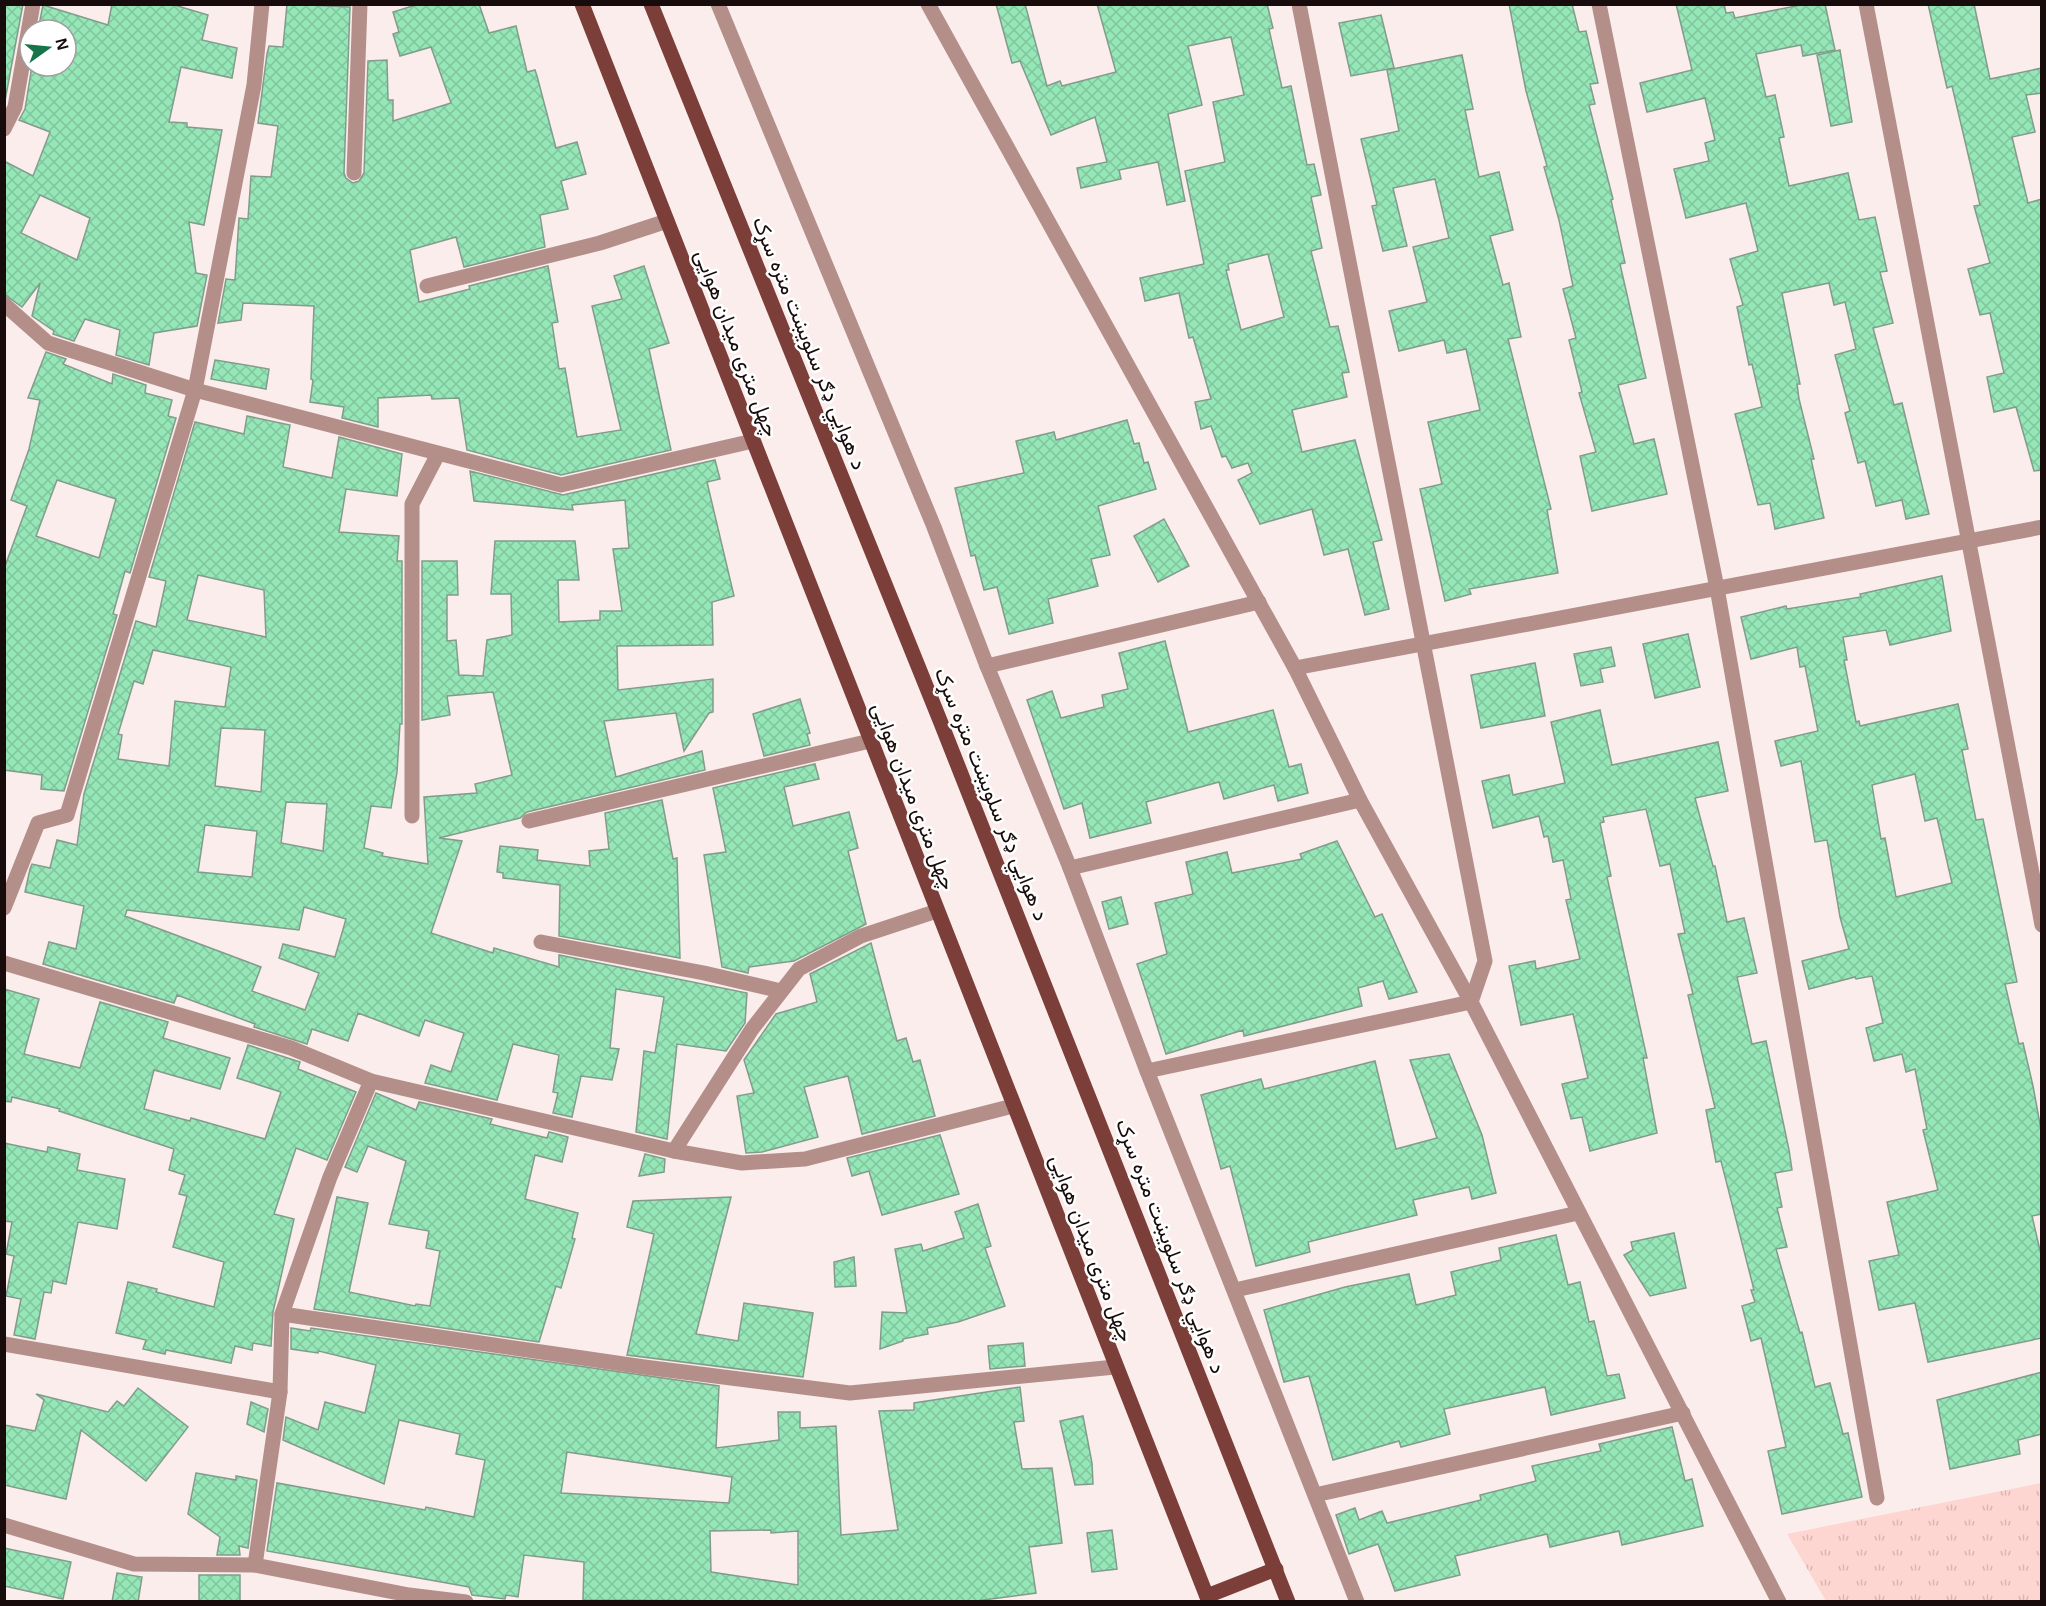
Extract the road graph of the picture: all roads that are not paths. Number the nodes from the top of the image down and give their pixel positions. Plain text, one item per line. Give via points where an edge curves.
1 (33, 4) edge
2 (262, 4) edge
3 (360, 4) edge
4 (582, 4) edge
5 (651, 4) edge
6 (718, 4) edge
7 (928, 4) edge
8 (1299, 4) edge
9 (1599, 4) edge
10 (1866, 4) edge
11 (4, 129) edge
12 (354, 173) dead end
13 (667, 221) junction
14 (426, 286) dead end
15 (4, 304) edge
16 (195, 390) junction
17 (753, 441) junction
18 (438, 454) junction
19 (2042, 527) edge
20 (1968, 541) junction
21 (1717, 588) junction
22 (1259, 602) junction
23 (1425, 644) junction
24 (987, 666) junction
25 (1295, 668) junction
26 (870, 741) junction
27 (1360, 800) junction
28 (412, 816) dead end
29 (529, 821) dead end
30 (1070, 868) junction
31 (4, 908) edge
32 (937, 911) junction
33 (2042, 925) edge
34 (541, 942) dead end
35 (4, 963) edge
36 (781, 991) junction
37 (1471, 1002) junction
38 (1147, 1071) junction
39 (371, 1080) junction
40 (1013, 1106) junction
41 (674, 1151) junction
42 (1578, 1214) junction
43 (1235, 1290) junction
44 (282, 1314) junction
45 (4, 1344) edge
46 (1115, 1366) junction
47 (280, 1392) junction
48 (1683, 1413) junction
49 (1315, 1495) junction
50 (1877, 1498) dead end
51 (4, 1525) edge
52 (255, 1566) junction
53 (1275, 1569) junction
54 (1208, 1599) edge
55 (466, 1602) edge
56 (1288, 1602) edge
57 (1357, 1602) edge
58 (1779, 1602) edge

1 - 11 street via 15,107
2 - 16 street via 254,85
3 - 12 street
4 - 13 main road, چهل متری میدان هوایی
5 - 53 main road, د هوايي ډګر سلویښت متره سړک via 950,745
6 - 24 street
7 - 22 street
8 - 23 street
9 - 21 street
10 - 20 street
13 - 14 street via 600,243
13 - 17 main road, چهل متری میدان هوایی
15 - 16 street via 48,344
16 - 18 street
16 - 31 street via 68,815 38,823
17 - 18 street via 561,485
17 - 26 main road, چهل متری میدان هوایی
18 - 28 street via 412,504
19 - 20 street
20 - 21 street
20 - 33 street
21 - 23 street
21 - 50 street
22 - 24 street
22 - 25 street
23 - 25 street
23 - 37 street via 1485,961
24 - 30 street
25 - 27 street
26 - 29 street
26 - 32 main road, چهل متری میدان هوایی
27 - 30 street
27 - 37 street
30 - 38 street
32 - 36 street via 861,936 799,969
32 - 40 main road, چهل متری میدان هوایی
34 - 36 street
35 - 39 street via 291,1048
36 - 41 street
37 - 38 street
37 - 42 street
38 - 43 street
39 - 41 street
39 - 44 street via 330,1177
40 - 41 street via 805,1159 742,1163
40 - 46 main road, چهل متری میدان هوایی
42 - 43 street
42 - 48 street
43 - 49 street
44 - 46 street via 850,1393
44 - 47 street
45 - 47 street
46 - 54 main road, چهل متری میدان هوایی
47 - 52 street
48 - 49 street
48 - 58 street
49 - 57 street
51 - 52 street via 134,1564
52 - 55 street
53 - 54 main road
53 - 56 main road, د هوايي ډګر سلویښت متره سړک

